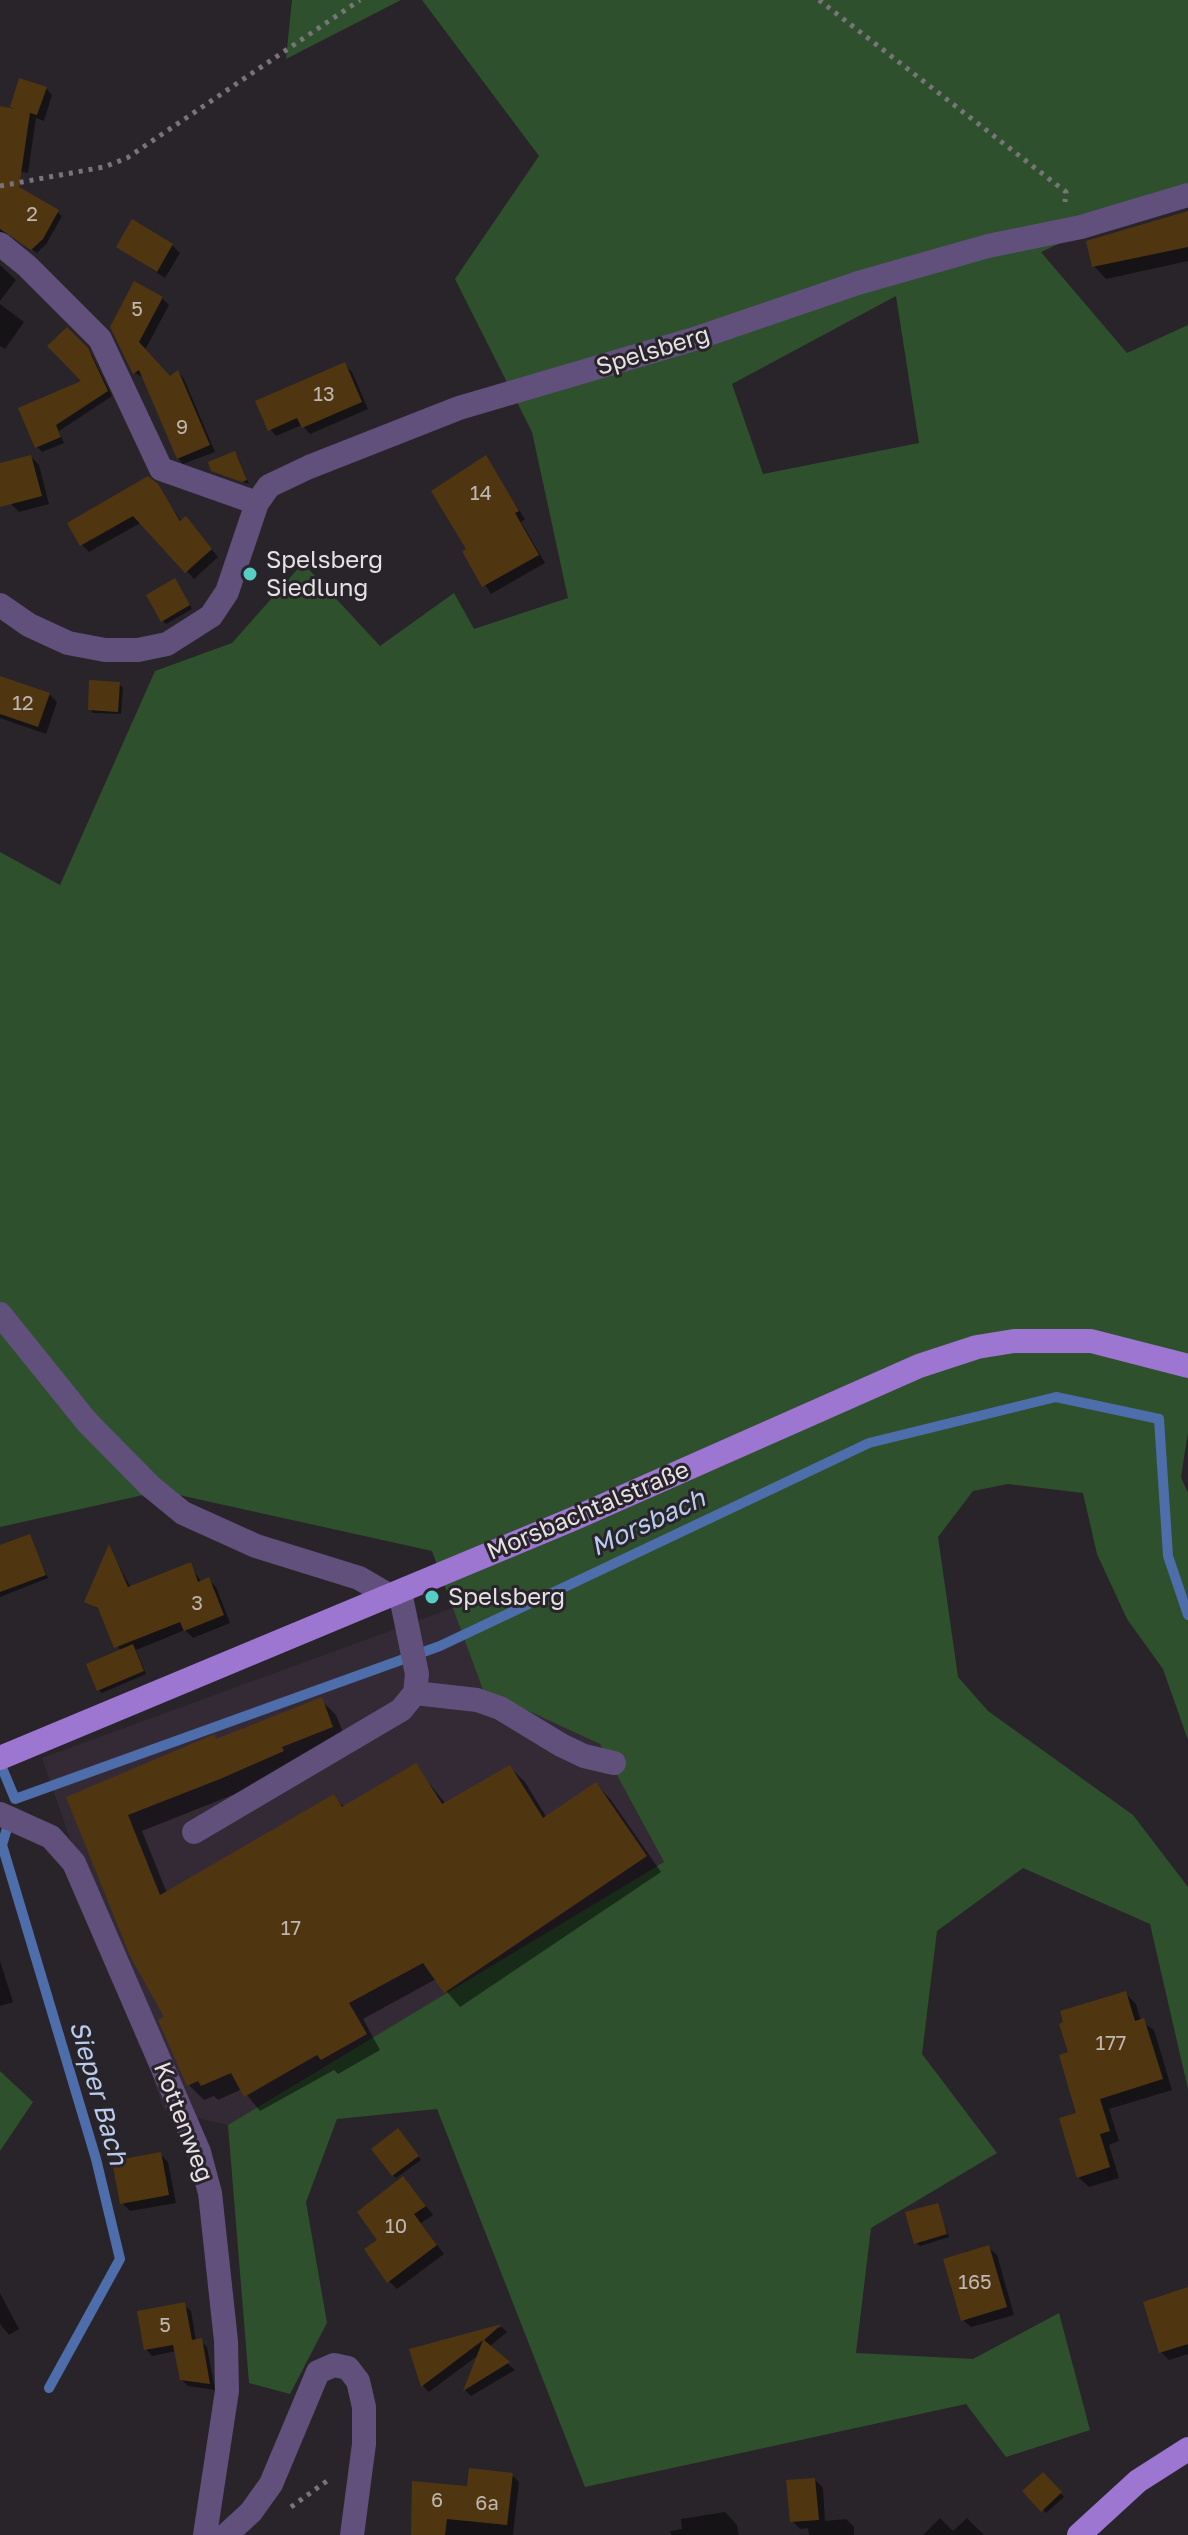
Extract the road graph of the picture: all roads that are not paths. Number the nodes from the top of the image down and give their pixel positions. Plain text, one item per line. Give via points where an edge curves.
1 (1188, 195) edge
2 (0, 244) edge
3 (257, 503) junction
4 (0, 605) edge
5 (0, 1314) edge
6 (1188, 1366) edge
7 (395, 1594) junction
8 (416, 1684) junction
9 (0, 1758) edge
10 (614, 1763) dead end
11 (0, 1814) edge
12 (194, 1832) dead end
13 (1188, 2449) edge
14 (205, 2535) edge
15 (226, 2535) edge
16 (352, 2535) edge
17 (1079, 2535) edge

1 - 3 street, Spelsberg via 858,283 694,339 459,408 309,467 269,486
2 - 3 street via 100,339 161,469
3 - 4 street via 227,592 211,616 167,644 105,650 68,643
5 - 7 street via 87,1422 183,1513 256,1546
6 - 7 main road, Morsbachtalstraße via 1091,1341 1014,1341 977,1347 919,1366
7 - 8 street via 408,1631
7 - 9 main road, Morsbachtalstraße
8 - 10 street via 500,1708 561,1745
8 - 12 street via 401,1710
11 - 14 street, Kottenweg via 51,1837 74,1863 199,2152 210,2193 227,2391
13 - 17 main road via 1138,2481
15 - 16 street via 271,2484 318,2372 334,2365 353,2374 364,2407

